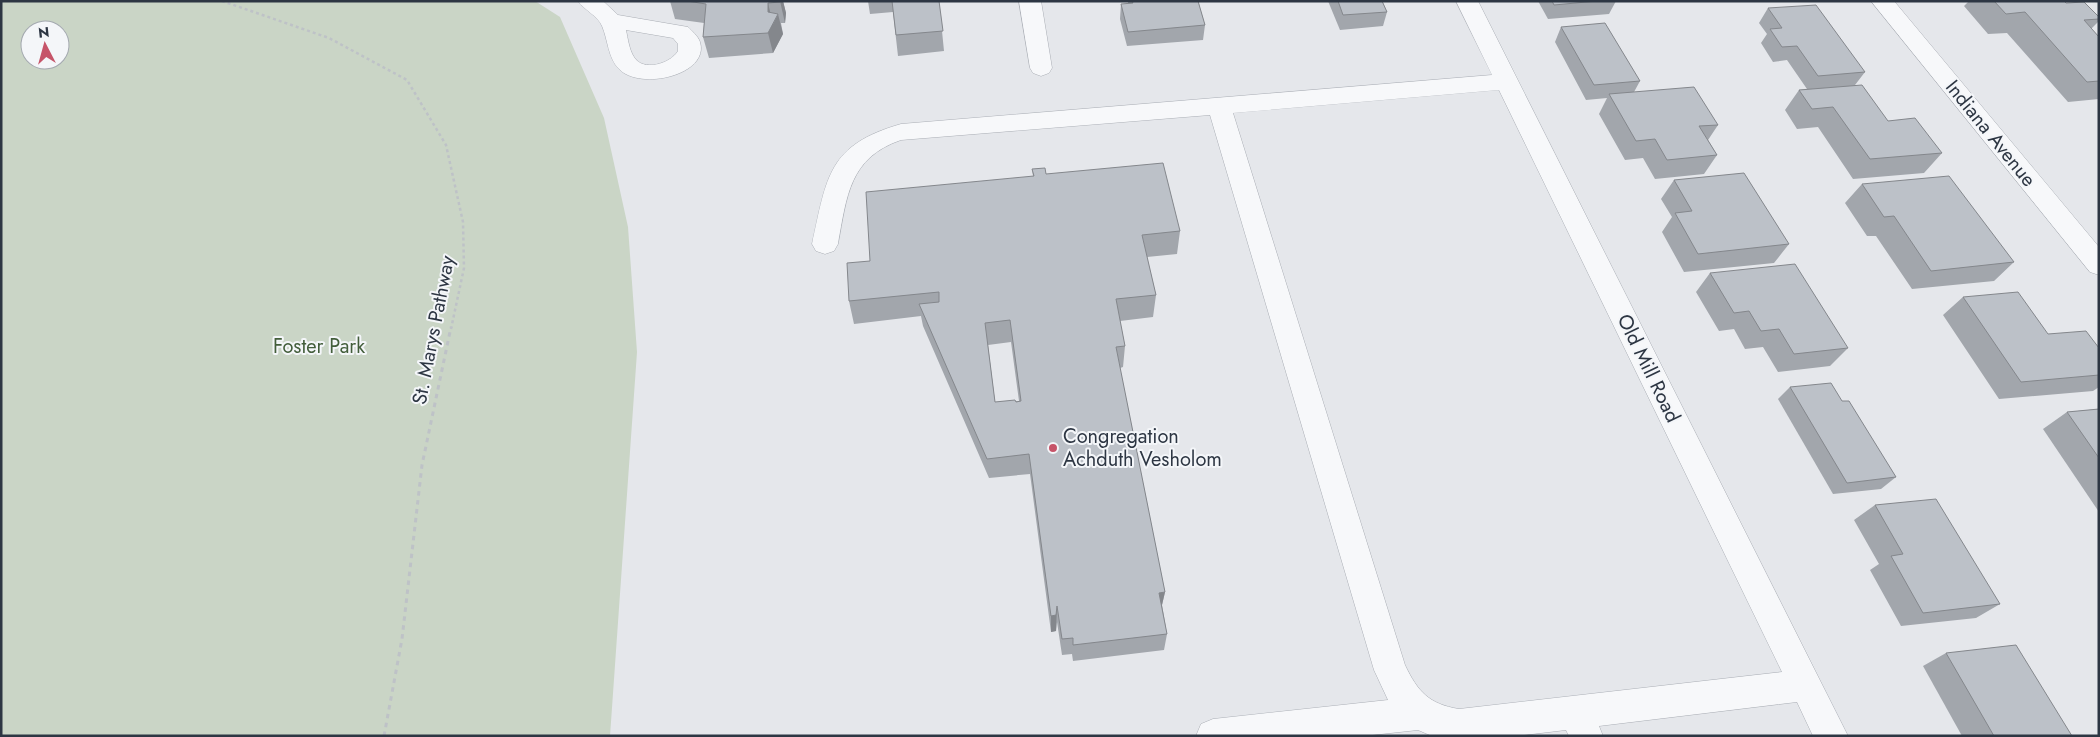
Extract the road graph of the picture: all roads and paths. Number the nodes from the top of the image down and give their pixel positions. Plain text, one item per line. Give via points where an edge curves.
1 (222, 1) edge
2 (590, 1) edge
3 (1030, 1) edge
4 (1467, 1) edge
5 (1882, 1) edge
6 (612, 20) dead end
7 (1041, 68) dead end
8 (1508, 81) junction
9 (1219, 106) junction
10 (825, 244) dead end
11 (2099, 265) edge
12 (1805, 685) junction
13 (1418, 713) junction
14 (1581, 724) edge
15 (384, 736) edge
16 (1213, 736) edge
17 (1831, 736) edge

1 - 15 path, St. Marys Pathway via 329,38 406,80 446,145 464,222 464,268 422,465 402,639
2 - 6 street
3 - 7 street
4 - 8 street, Old Mill Road
5 - 11 street, Indiana Avenue
8 - 9 street
8 - 12 street, Old Mill Road
9 - 10 street via 901,132 870,143 849,162 838,185
9 - 13 street via 1390,670 1402,697
12 - 14 street
12 - 17 street, Old Mill Road
13 - 14 street via 1438,723 1460,726
13 - 16 street

